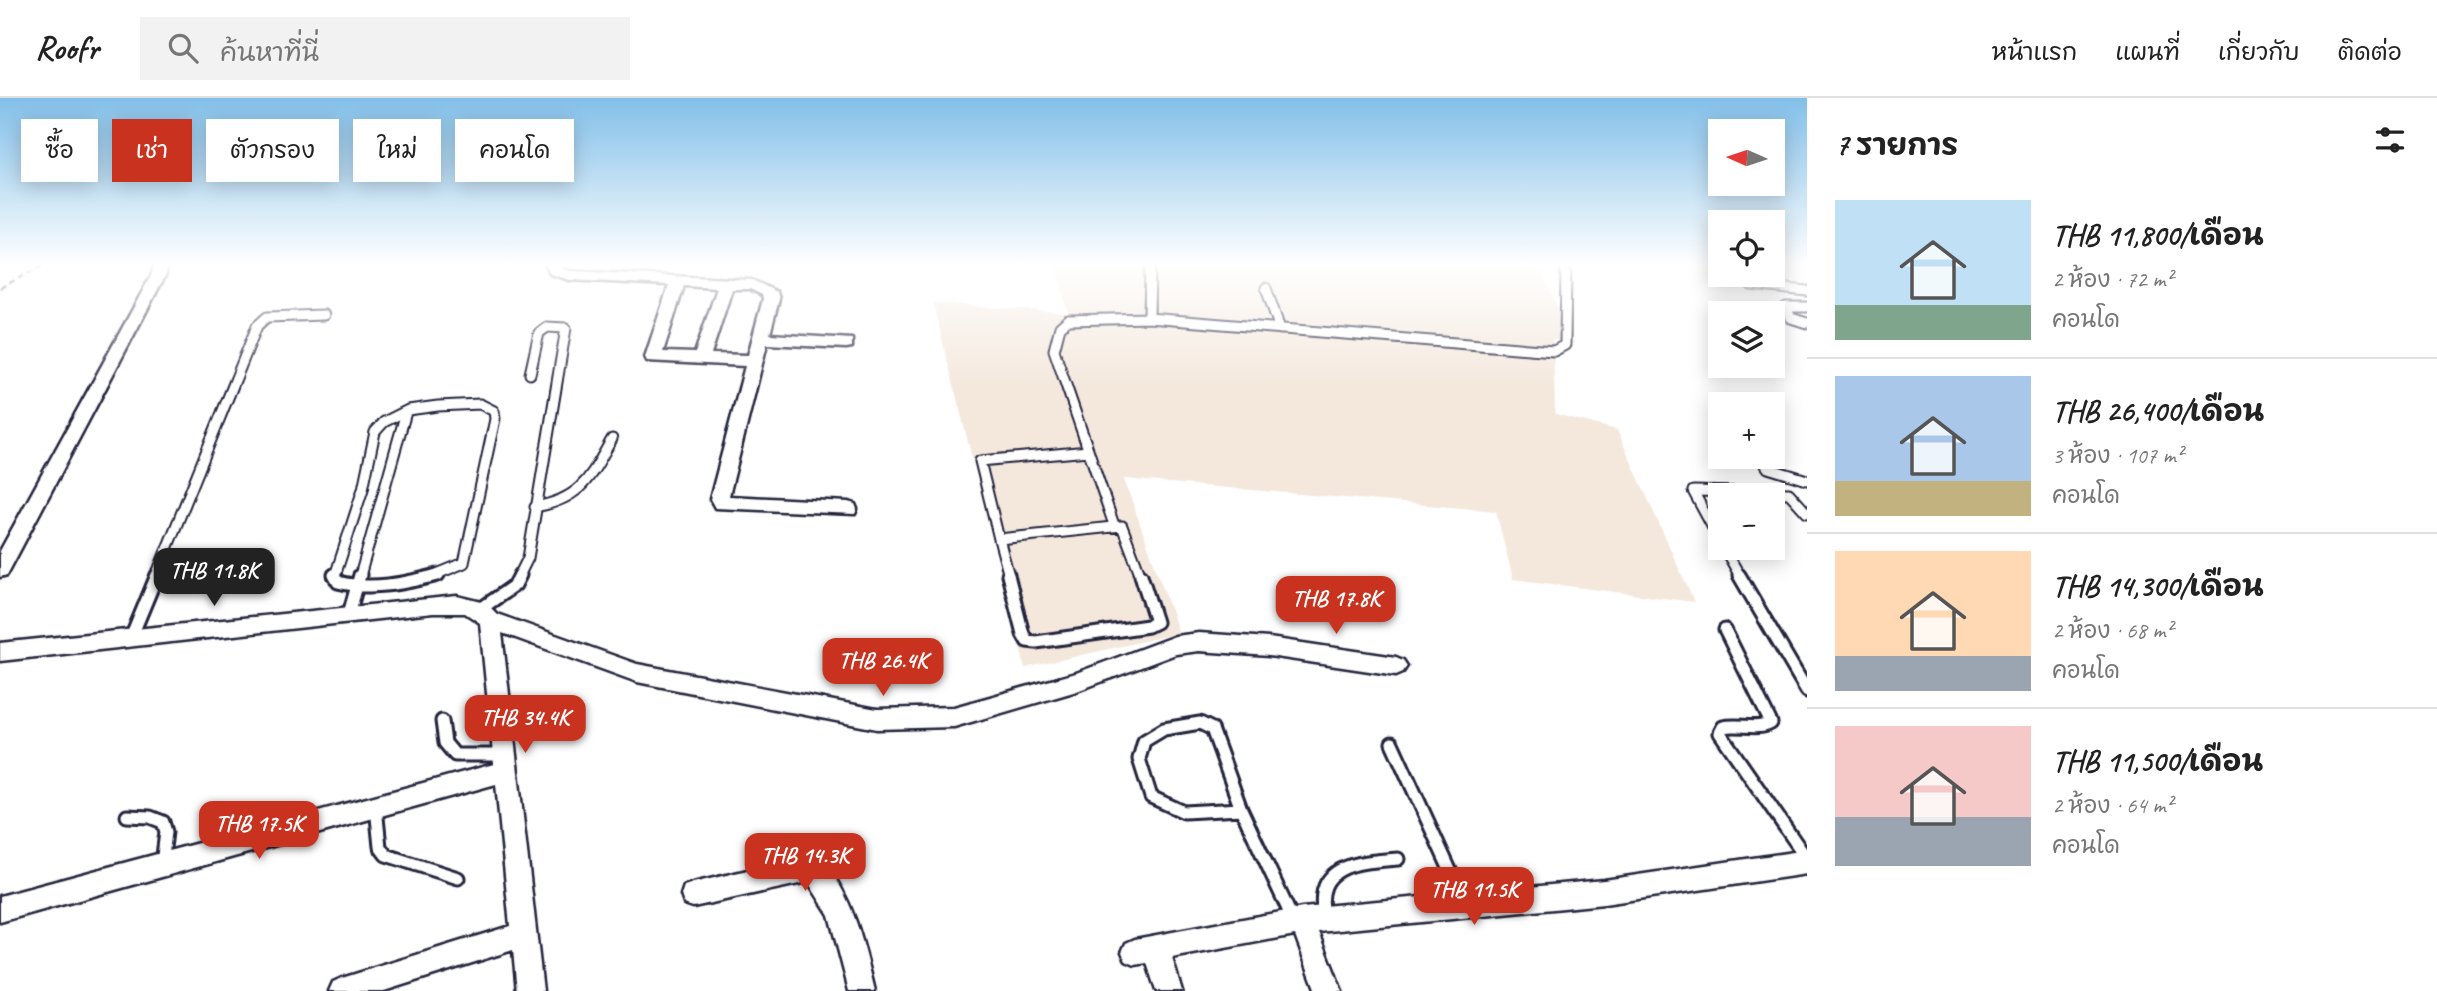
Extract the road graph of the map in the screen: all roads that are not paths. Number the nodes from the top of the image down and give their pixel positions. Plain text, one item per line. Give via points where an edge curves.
1 (142, 306) edge
2 (670, 306) edge
3 (719, 306) edge
4 (769, 306) edge
5 (1149, 306) edge
6 (1272, 306) edge
7 (1565, 306) edge
8 (1807, 307) edge
9 (324, 315) dead end
10 (1149, 318) junction
11 (1807, 323) edge
12 (1280, 329) junction
13 (761, 339) junction
14 (846, 343) dead end
15 (701, 359) junction
16 (755, 361) junction
17 (530, 374) dead end
18 (406, 412) junction
19 (612, 439) dead end
20 (1088, 450) junction
21 (1771, 469) edge
22 (1807, 480) edge
23 (1708, 491) edge
24 (1785, 493) edge
25 (535, 507) junction
26 (848, 509) dead end
27 (1807, 513) edge
28 (1708, 519) edge
29 (1114, 525) junction
30 (998, 539) junction
31 (1731, 560) edge
32 (0, 569) edge
33 (358, 586) junction
34 (349, 614) junction
35 (486, 614) junction
36 (1726, 629) dead end
37 (131, 638) junction
38 (0, 652) edge
39 (1396, 666) dead end
40 (1807, 691) edge
41 (442, 722) dead end
42 (1392, 743) dead end
43 (504, 763) junction
44 (376, 807) junction
45 (1241, 809) junction
46 (127, 816) dead end
47 (1398, 859) dead end
48 (1807, 860) edge
49 (162, 864) junction
50 (458, 878) dead end
51 (693, 895) dead end
52 (1466, 905) junction
53 (0, 909) edge
54 (1307, 921) junction
55 (524, 934) junction
56 (342, 991) edge
57 (530, 991) edge
58 (862, 991) edge
59 (1169, 991) edge
60 (1329, 991) edge

1 - 32 street
2 - 15 street via 653,357
3 - 15 street
4 - 13 street
5 - 10 lane
6 - 12 lane
7 - 12 lane via 1565,345 1554,351
8 - 11 lane via 1786,307 1791,318
9 - 37 lane via 267,317 257,326
10 - 12 lane
10 - 20 lane via 1068,320 1060,327 1054,350
13 - 14 street
13 - 16 street
15 - 16 street
16 - 26 street via 719,499 722,503
17 - 25 lane via 539,333 547,327 566,328
18 - 33 lane
18 - 33 lane via 388,419 375,432 363,489 336,565 338,582
18 - 33 lane via 480,404 494,411 470,548 454,572
19 - 25 lane via 572,498
20 - 29 lane
20 - 30 lane via 980,461
21 - 22 lane
23 - 28 lane via 1693,491
24 - 27 lane
25 - 35 lane via 522,576
29 - 30 lane
29 - 30 lane via 1125,528 1156,614 1156,622 1148,626 1027,641
31 - 40 lane
33 - 34 lane
34 - 35 street via 452,604
34 - 37 street
35 - 39 street via 637,673 877,719 954,717 1077,682 1174,645 1199,642 1269,647
35 - 43 street
36 - 48 lane via 1771,723 1765,727 1734,724 1720,733
37 - 38 street
41 - 43 lane via 445,743 455,755
42 - 52 lane
43 - 44 street
43 - 55 street
44 - 49 street
44 - 50 lane via 380,847 386,855
45 - 45 lane via 1184,812 1151,797 1140,772 1138,755 1144,739 1154,729 1195,722 1212,729
45 - 54 lane
46 - 49 lane via 163,822
47 - 54 lane via 1353,863 1338,872 1324,885
48 - 52 street via 1604,892
49 - 53 street
51 - 58 street via 802,869 815,870 846,927
52 - 54 street
54 - 59 street via 1145,950
54 - 60 street
55 - 56 street
55 - 57 street

